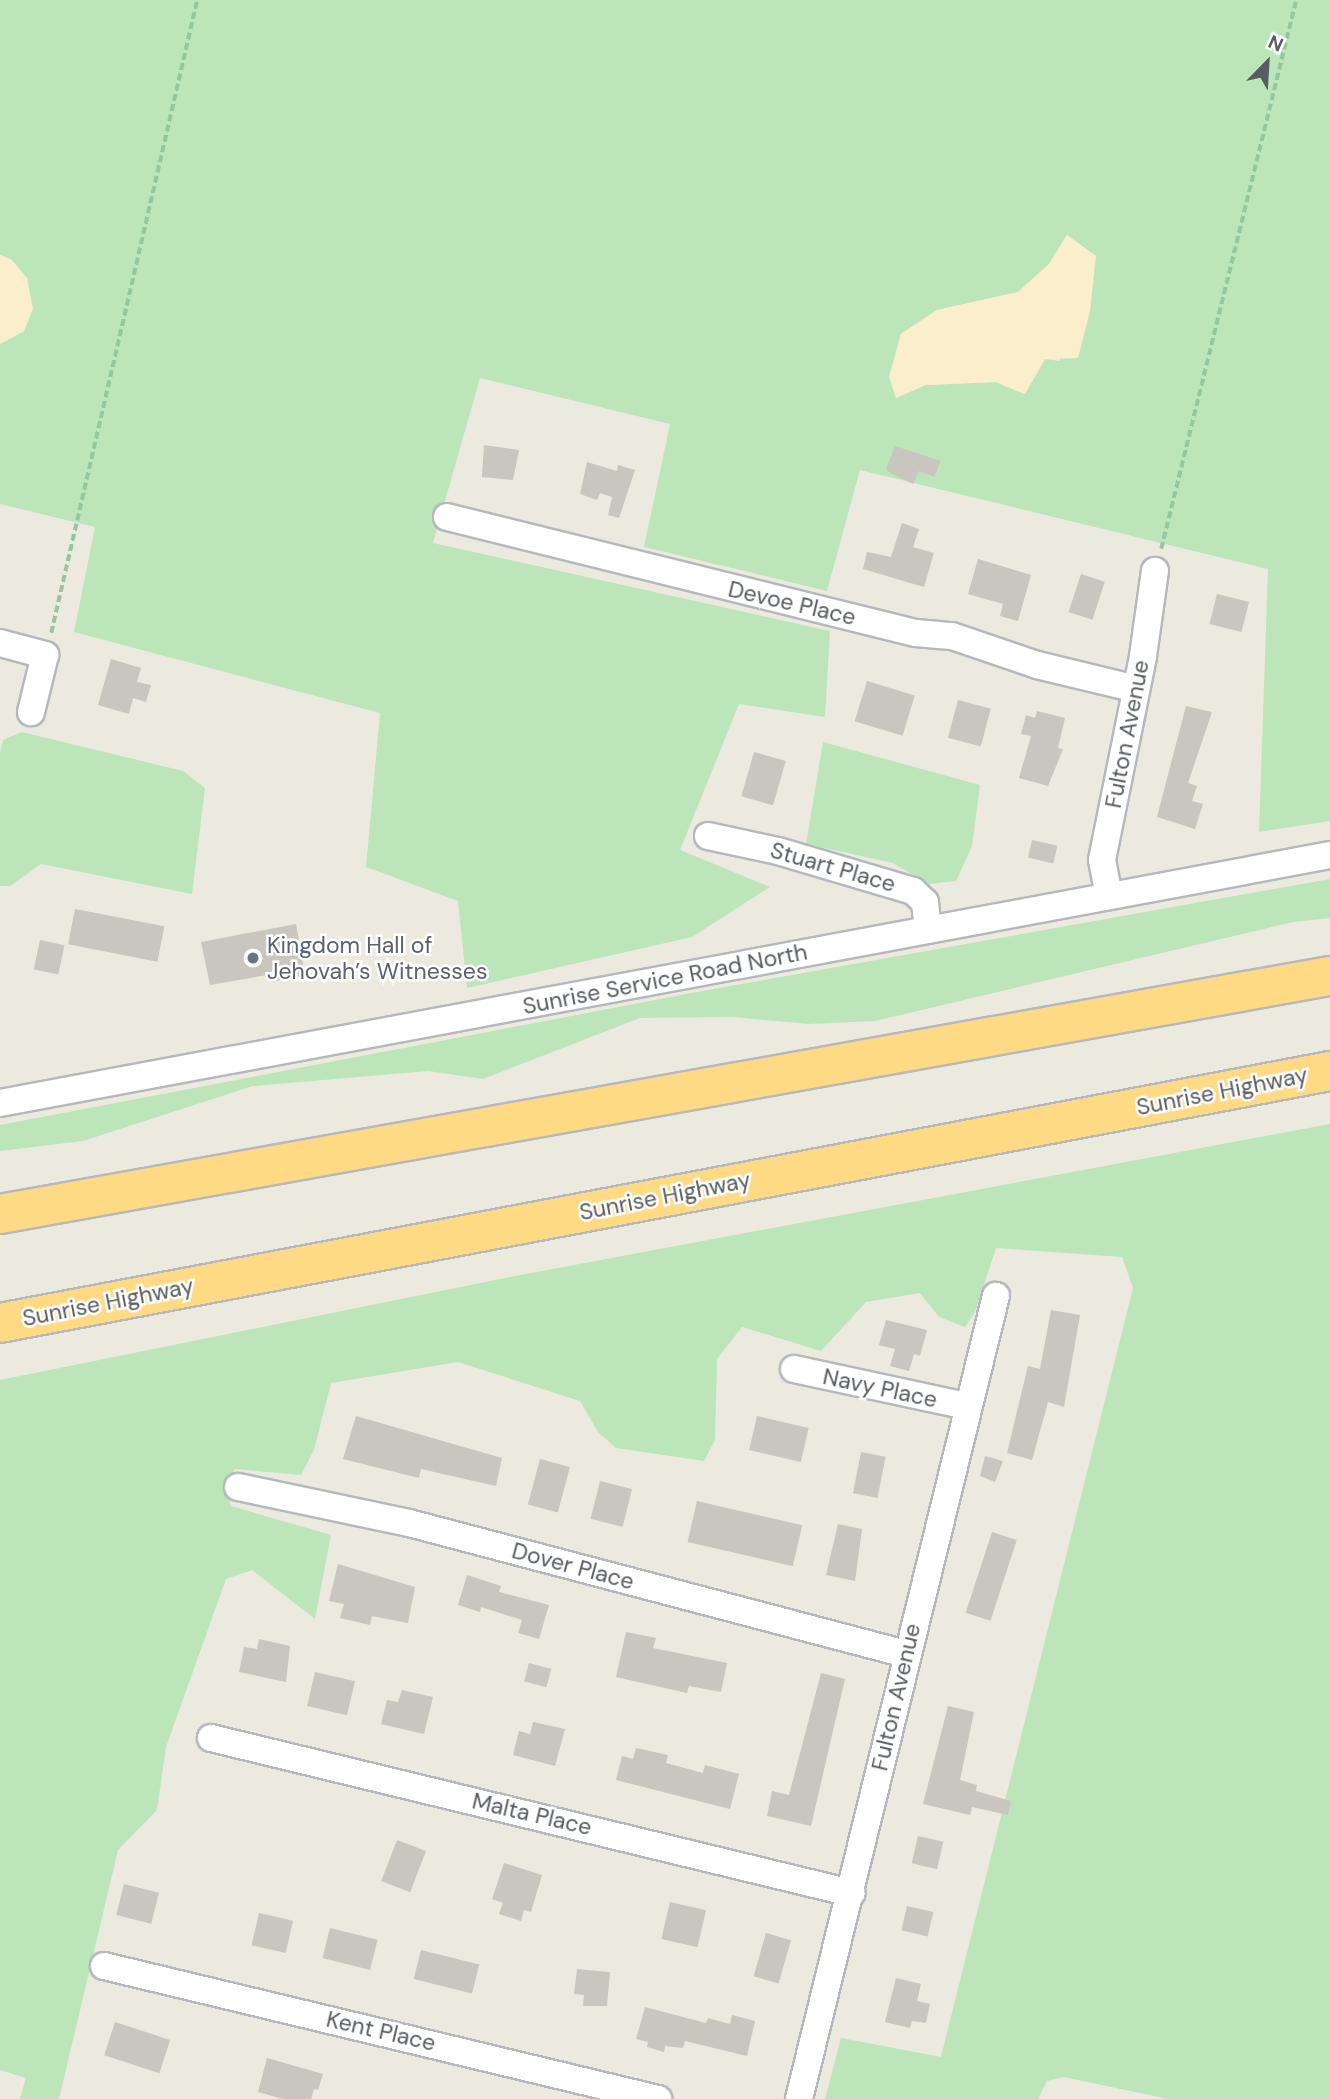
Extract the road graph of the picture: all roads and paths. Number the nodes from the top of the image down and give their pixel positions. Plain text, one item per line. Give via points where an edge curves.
1 (197, 0) edge
2 (1296, 0) edge
3 (447, 517) dead end
4 (1155, 571) joint
5 (0, 643) edge
6 (45, 655) junction
7 (1136, 689) junction
8 (31, 712) dead end
9 (708, 836) dead end
10 (1330, 855) edge
11 (1109, 896) junction
12 (928, 930) junction
13 (1330, 976) edge
14 (1330, 1070) edge
15 (0, 1103) edge
16 (0, 1214) edge
17 (996, 1296) dead end
18 (0, 1323) edge
19 (794, 1369) dead end
20 (966, 1406) junction
21 (238, 1487) dead end
22 (906, 1654) junction
23 (211, 1738) dead end
24 (851, 1893) junction
25 (104, 1966) dead end
26 (658, 2099) edge
27 (799, 2099) edge

1 - 6 path
2 - 4 path
3 - 7 street, Devoe Place via 889,626 952,636 1037,665
4 - 7 street, Fulton Avenue
5 - 6 street
6 - 8 street
7 - 11 street, Fulton Avenue via 1102,860
9 - 12 street, Stuart Place via 778,851 913,891 925,902
10 - 11 street, Sunrise Service Road North
11 - 12 street, Sunrise Service Road North
12 - 15 street, Sunrise Service Road North
13 - 16 highway
14 - 18 highway, Sunrise Highway
17 - 20 street, Fulton Avenue
19 - 20 street, Navy Place
20 - 22 street, Fulton Avenue
21 - 22 street, Dover Place via 409,1523
22 - 24 street, Fulton Avenue
23 - 24 street, Malta Place
24 - 27 street, Fulton Avenue
25 - 26 street, Kent Place

